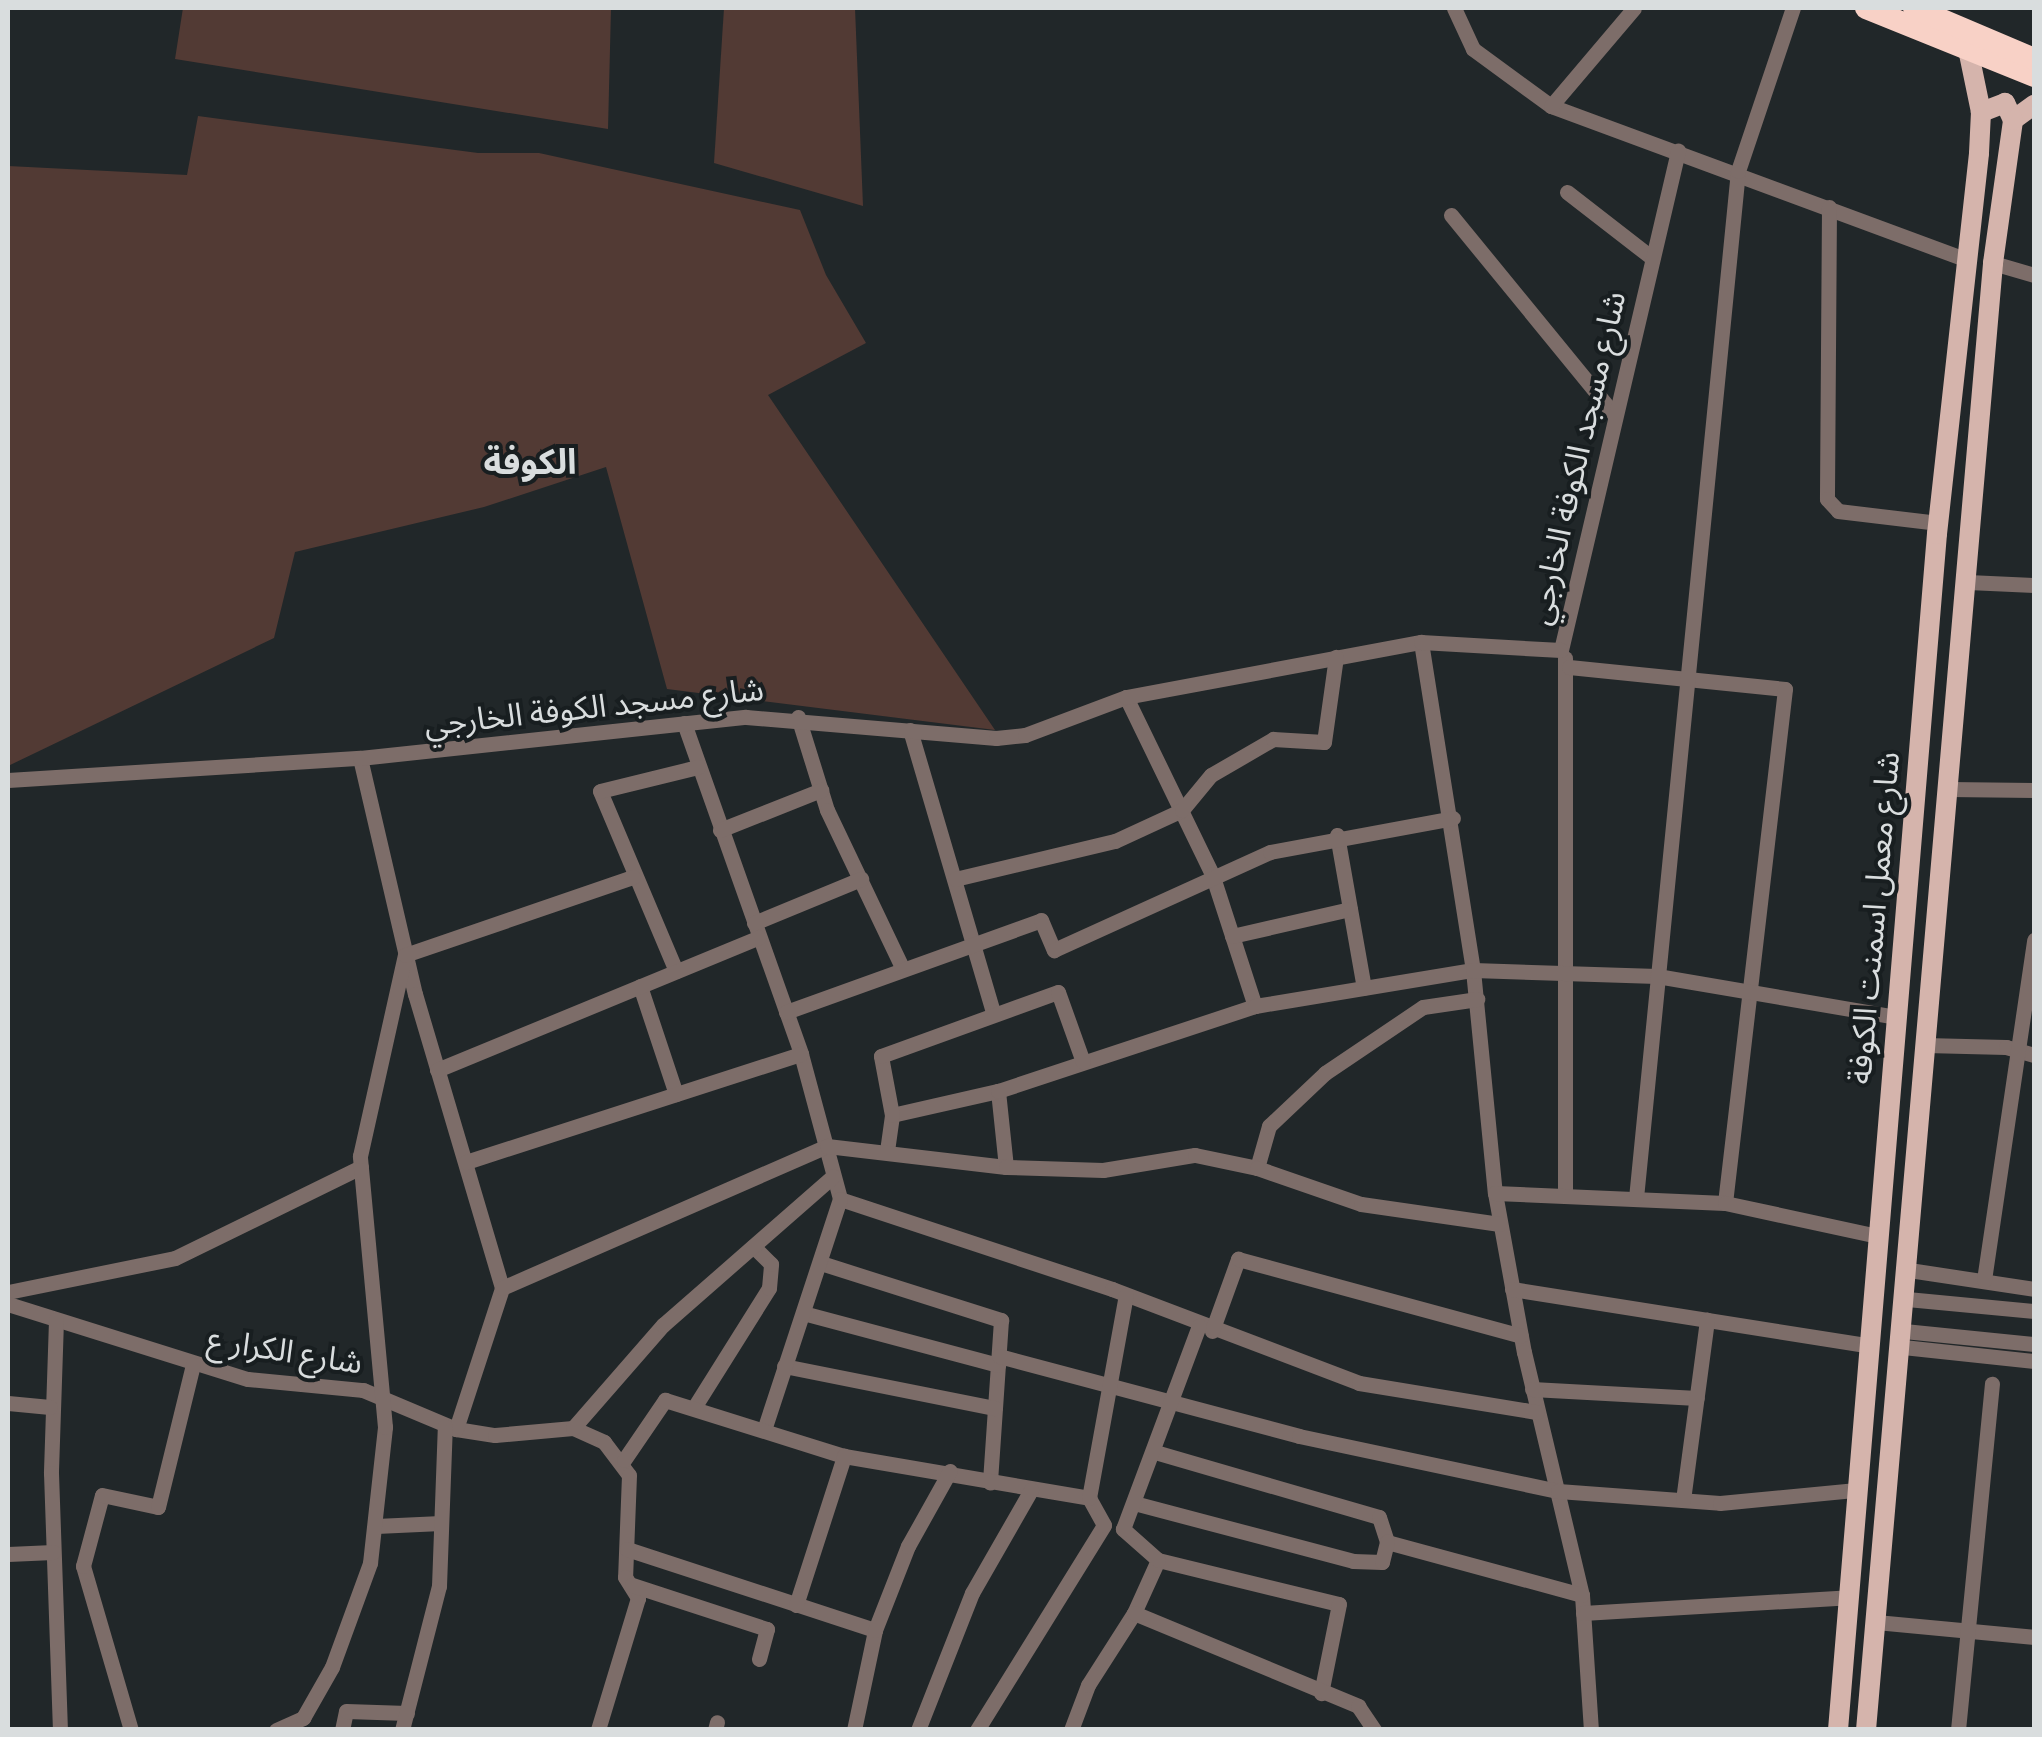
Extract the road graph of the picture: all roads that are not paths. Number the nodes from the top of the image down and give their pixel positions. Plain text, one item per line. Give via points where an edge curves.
1 (1454, 8) edge
2 (1634, 8) edge
3 (1792, 8) edge
4 (1866, 8) edge
5 (1929, 10) edge
6 (1968, 49) junction
7 (2034, 59) edge
8 (2034, 76) edge
9 (2034, 105) edge
10 (1551, 106) junction
11 (1982, 112) junction
12 (2012, 120) junction
13 (1678, 151) junction
14 (1738, 171) junction
15 (1567, 192) dead end
16 (1829, 207) junction
17 (1451, 215) dead end
18 (1652, 258) junction
19 (1967, 260) junction
20 (1993, 263) junction
21 (2034, 275) edge
22 (1614, 414) junction
23 (1937, 529) junction
24 (1972, 536) junction
25 (1934, 568) junction
26 (1968, 578) junction
27 (2034, 586) edge
28 (1421, 642) junction
29 (1562, 650) junction
30 (1336, 658) junction
31 (1568, 667) junction
32 (1684, 678) junction
33 (1126, 697) junction
34 (798, 717) junction
35 (684, 724) junction
36 (910, 730) junction
37 (360, 758) junction
38 (698, 768) junction
39 (8, 780) edge
40 (1948, 789) junction
41 (822, 790) junction
42 (2034, 790) edge
43 (1182, 810) junction
44 (1453, 818) junction
45 (720, 830) junction
46 (1338, 835) junction
47 (1212, 874) junction
48 (633, 877) junction
49 (861, 878) junction
50 (955, 879) junction
51 (1350, 909) junction
52 (756, 930) junction
53 (1232, 936) junction
54 (2034, 940) edge
55 (975, 944) junction
56 (405, 955) junction
57 (903, 969) junction
58 (1474, 970) junction
59 (676, 971) junction
60 (1563, 972) junction
61 (1656, 976) junction
62 (640, 986) junction
63 (1364, 988) junction
64 (1754, 993) junction
65 (1477, 999) junction
66 (1254, 1006) junction
67 (786, 1012) junction
68 (993, 1012) junction
69 (1896, 1017) junction
70 (1925, 1045) junction
71 (2026, 1053) edge
72 (801, 1054) junction
73 (1084, 1062) junction
74 (438, 1070) junction
75 (998, 1090) junction
76 (676, 1094) junction
77 (892, 1114) junction
78 (827, 1146) junction
79 (888, 1151) junction
80 (466, 1162) junction
81 (361, 1166) junction
82 (1006, 1167) junction
83 (1257, 1168) junction
84 (833, 1176) junction
85 (1494, 1193) junction
86 (1565, 1195) junction
87 (1636, 1198) junction
88 (840, 1200) junction
89 (1726, 1202) junction
90 (1500, 1224) junction
91 (1877, 1236) junction
92 (753, 1246) junction
93 (824, 1264) junction
94 (1909, 1270) junction
95 (1984, 1280) junction
96 (502, 1288) junction
97 (2034, 1288) edge
98 (1512, 1289) junction
99 (8, 1292) edge
100 (1126, 1295) junction
101 (1907, 1299) junction
102 (1944, 1302) junction
103 (8, 1304) edge
104 (2034, 1311) edge
105 (803, 1313) junction
106 (56, 1320) junction
107 (1707, 1320) junction
108 (1206, 1328) junction
109 (1944, 1334) junction
110 (1521, 1336) junction
111 (1903, 1339) junction
112 (2034, 1344) edge
113 (1866, 1345) junction
114 (998, 1360) junction
115 (2034, 1362) edge
116 (193, 1364) junction
117 (784, 1366) junction
118 (1864, 1368) junction
119 (1901, 1370) junction
120 (1992, 1384) dead end
121 (1104, 1385) junction
122 (1532, 1390) junction
123 (380, 1396) junction
124 (1697, 1398) junction
125 (8, 1404) edge
126 (696, 1406) junction
127 (1174, 1406) junction
128 (50, 1408) junction
129 (995, 1408) junction
130 (1537, 1412) junction
131 (1860, 1426) junction
132 (451, 1428) junction
133 (573, 1428) junction
134 (764, 1430) junction
135 (1895, 1430) junction
136 (1155, 1452) junction
137 (844, 1456) junction
138 (624, 1460) junction
139 (950, 1471) junction
140 (990, 1483) junction
141 (1031, 1490) junction
142 (1856, 1490) junction
143 (1558, 1491) junction
144 (1088, 1498) junction
145 (1683, 1500) junction
146 (1134, 1503) junction
147 (441, 1523) junction
148 (1104, 1525) junction
149 (376, 1526) junction
150 (1123, 1529) junction
151 (1387, 1542) junction
152 (627, 1549) junction
153 (53, 1552) junction
154 (8, 1554) edge
155 (1158, 1560) junction
156 (632, 1585) junction
157 (1582, 1595) junction
158 (1849, 1597) junction
159 (796, 1606) junction
160 (1134, 1613) junction
161 (1584, 1613) junction
162 (1876, 1622) junction
163 (875, 1630) junction
164 (1966, 1630) junction
165 (2034, 1637) edge
166 (759, 1659) dead end
167 (1321, 1694) junction
168 (407, 1712) junction
169 (60, 1730) edge
170 (131, 1730) edge
171 (276, 1730) edge
172 (342, 1730) edge
173 (402, 1730) edge
174 (598, 1730) edge
175 (854, 1730) edge
176 (918, 1730) edge
177 (977, 1730) edge
178 (1071, 1730) edge
179 (1374, 1730) edge
180 (1591, 1730) edge
181 (1838, 1730) edge
182 (1866, 1730) edge
183 (1958, 1730) edge

1 - 10 street via 1473,49
2 - 10 street
3 - 14 street
4 - 6 highway
5 - 7 highway
6 - 8 highway
6 - 11 main road, شارع معمل اسمنت الكوفة
9 - 12 main road
10 - 13 street
11 - 12 main road via 2005,104
11 - 19 main road, شارع معمل اسمنت الكوفة
12 - 20 main road, شارع معمل اسمنت الكوفة
13 - 14 street
13 - 18 street, شارع مسجد الكوفة الخارجي
14 - 16 street
14 - 32 street
15 - 18 street
16 - 19 street
16 - 23 street via 1826,499 1838,511
17 - 22 street
18 - 22 street, شارع مسجد الكوفة الخارجي
19 - 23 main road, شارع معمل اسمنت الكوفة
20 - 21 street
20 - 24 main road, شارع معمل اسمنت الكوفة
22 - 29 street, شارع مسجد الكوفة الخارجي
23 - 24 main road via 1956,543
23 - 25 main road, شارع معمل اسمنت الكوفة
24 - 26 main road, شارع معمل اسمنت الكوفة
25 - 26 main road via 1955,564
25 - 69 main road, شارع معمل اسمنت الكوفة
26 - 27 street
26 - 40 main road, شارع معمل اسمنت الكوفة
28 - 29 street, شارع مسجد الكوفة الخارجي
28 - 30 street, شارع مسجد الكوفة الخارجي
28 - 44 street
29 - 31 street
30 - 33 street, شارع مسجد الكوفة الخارجي
30 - 43 street via 1324,742 1273,739 1211,774
31 - 32 street
31 - 60 street
32 - 61 street
32 - 64 street via 1785,689
33 - 36 street, شارع مسجد الكوفة الخارجي via 1025,735
33 - 43 street
34 - 35 street, شارع مسجد الكوفة الخارجي
34 - 36 street, شارع مسجد الكوفة الخارجي
34 - 41 street
35 - 37 street, شارع مسجد الكوفة الخارجي
35 - 38 street
36 - 50 street
37 - 39 street, شارع مسجد الكوفة الخارجي
37 - 56 street
38 - 45 street
38 - 48 street via 600,791
40 - 42 street
40 - 70 main road, شارع معمل اسمنت الكوفة
41 - 45 street
41 - 49 street
43 - 47 street
43 - 50 street via 1115,842
44 - 46 street
44 - 58 street
45 - 52 street
46 - 47 street
46 - 51 street
47 - 53 street
47 - 55 street via 1054,950 1041,920
48 - 56 street
48 - 59 street
49 - 52 street
49 - 57 street
50 - 55 street
51 - 53 street
51 - 63 street
52 - 59 street
52 - 67 street
53 - 66 street
54 - 71 street
55 - 57 street
55 - 68 street
56 - 74 street
56 - 81 street
57 - 67 street
58 - 60 street
58 - 63 street
58 - 65 street
59 - 62 street
60 - 61 street
60 - 86 street
61 - 64 street
61 - 87 street
62 - 74 street
62 - 76 street
63 - 66 street
64 - 69 street
64 - 89 street
65 - 83 street via 1423,1007 1325,1073 1269,1126
65 - 85 street
66 - 73 street
67 - 72 street
68 - 73 street via 1058,992
68 - 77 street via 881,1056
69 - 91 main road, شارع معمل اسمنت الكوفة
70 - 71 street
70 - 94 main road, شارع معمل اسمنت الكوفة
71 - 95 street
72 - 76 street
72 - 78 street
73 - 75 street
74 - 80 street
75 - 77 street
75 - 82 street
76 - 80 street
77 - 79 street
78 - 79 street
78 - 84 street
78 - 96 street
79 - 82 street
80 - 96 street
81 - 99 street via 175,1258
81 - 123 street
82 - 83 street via 1103,1170 1195,1155
83 - 90 street via 1360,1204
84 - 88 street
84 - 92 street
85 - 86 street
85 - 90 street
86 - 87 street
87 - 89 street
88 - 93 street
88 - 100 street
89 - 91 street
90 - 98 street
91 - 113 main road, شارع معمل اسمنت الكوفة
92 - 126 street via 771,1264 769,1288
92 - 133 street via 663,1324
93 - 105 street
93 - 114 street via 1001,1320
94 - 95 street
94 - 101 main road, شارع معمل اسمنت الكوفة
95 - 97 street
96 - 132 street
98 - 107 street
98 - 110 street
100 - 108 street
100 - 121 street
101 - 102 street
101 - 111 main road, شارع معمل اسمنت الكوفة
102 - 104 street
102 - 109 street
103 - 106 street, شارع الكرار ع
105 - 114 street
105 - 117 street
106 - 116 street, شارع الكرار ع
106 - 128 street
107 - 113 street
107 - 124 street
108 - 110 street via 1238,1259
108 - 127 street
108 - 130 street via 1358,1383
109 - 111 street
109 - 112 street
110 - 122 street
111 - 115 street
111 - 119 main road, شارع معمل اسمنت الكوفة
113 - 118 main road, شارع معمل اسمنت الكوفة
114 - 121 street
114 - 129 street
116 - 123 street, شارع الكرار ع via 248,1380
116 - 170 street via 158,1507 102,1495 83,1566
117 - 129 street
117 - 134 street
118 - 119 main road via 1883,1377
118 - 131 main road, شارع معمل اسمنت الكوفة
119 - 135 main road, شارع معمل اسمنت الكوفة
120 - 164 street
121 - 127 street
121 - 144 street
122 - 124 street
122 - 130 street
123 - 132 street, شارع الكرار ع
123 - 149 street via 385,1426
124 - 145 street
125 - 128 street
126 - 134 street
126 - 138 street via 664,1400
127 - 136 street
127 - 143 street
128 - 153 street
129 - 140 street
130 - 143 street
131 - 135 main road via 1882,1422
131 - 142 main road, شارع معمل اسمنت الكوفة
132 - 133 street, شارع الكرار ع via 495,1435
132 - 147 street
133 - 138 street via 597,1436
134 - 137 street
135 - 162 main road, شارع معمل اسمنت الكوفة
136 - 146 street
136 - 151 street via 1379,1517
137 - 139 street
137 - 159 street
138 - 152 street
139 - 140 street
139 - 163 street via 908,1546
140 - 141 street
141 - 144 street
141 - 176 street via 972,1593
142 - 145 street via 1720,1503
142 - 158 main road, شارع معمل اسمنت الكوفة
143 - 145 street
143 - 157 street
144 - 148 street
146 - 150 street
146 - 151 street via 1353,1560 1382,1562
147 - 149 street
147 - 168 street via 439,1586
148 - 150 street
148 - 177 street
149 - 171 street via 370,1563 332,1667 303,1718
150 - 155 street
151 - 157 street
152 - 156 street via 625,1578
152 - 159 street
153 - 154 street
153 - 169 street
155 - 160 street
155 - 167 street via 1339,1604
156 - 166 street via 767,1629
156 - 174 street via 635,1620
157 - 161 street
158 - 161 street
158 - 181 main road, شارع معمل اسمنت الكوفة
159 - 163 street
160 - 167 street
160 - 178 street via 1088,1686
161 - 180 street
162 - 164 street
162 - 182 main road, شارع معمل اسمنت الكوفة
163 - 175 street
164 - 165 street
164 - 183 street
167 - 179 street via 1358,1706
168 - 172 street via 346,1711
168 - 173 street

